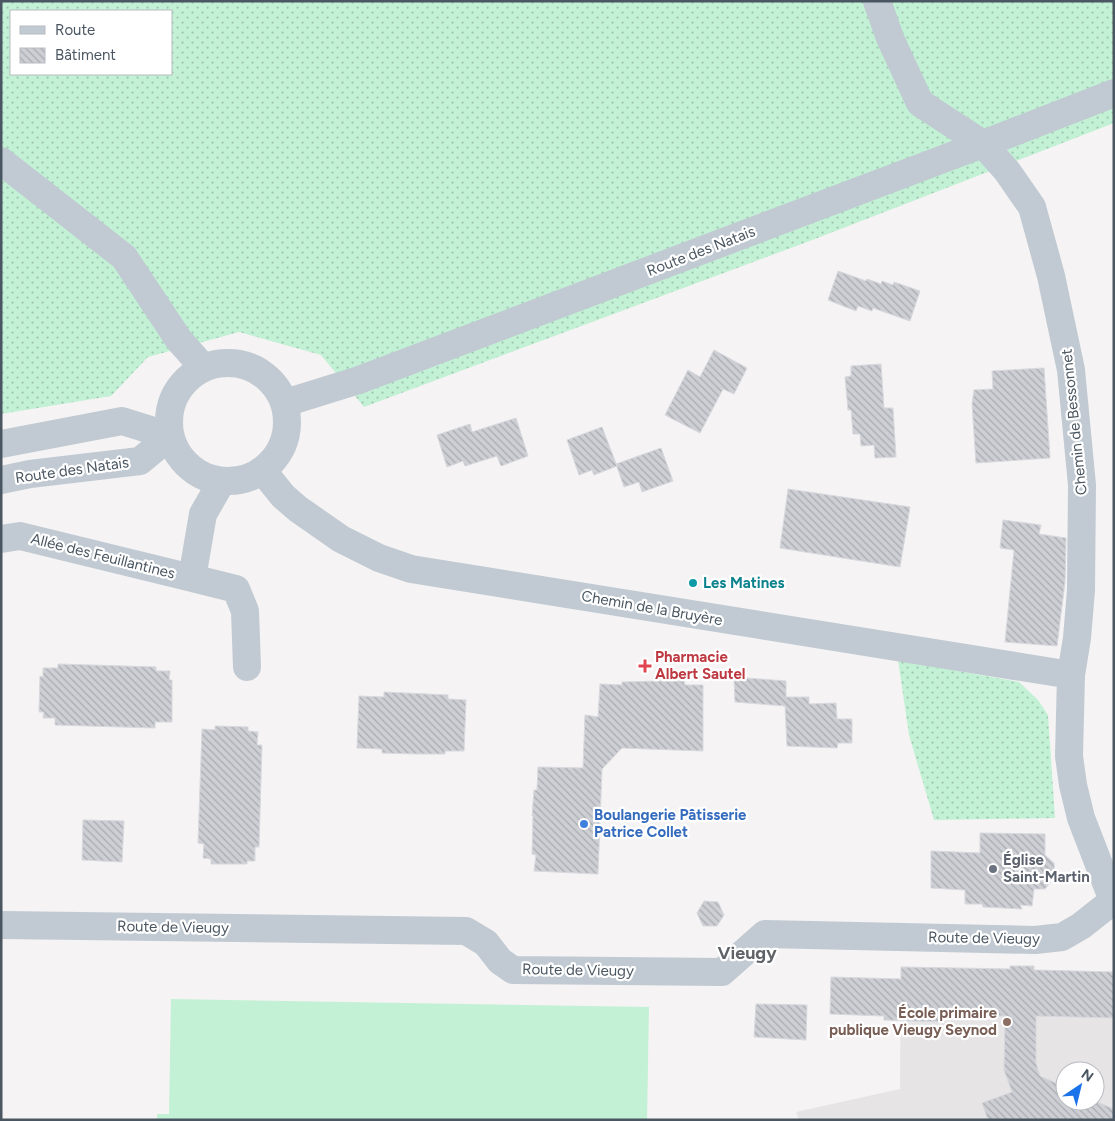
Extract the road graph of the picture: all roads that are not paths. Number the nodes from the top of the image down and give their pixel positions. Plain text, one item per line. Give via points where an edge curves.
1 (878, 1) edge
2 (1114, 93) edge
3 (983, 144) junction
4 (1, 160) edge
5 (203, 367) junction
6 (285, 403) junction
7 (170, 436) junction
8 (1, 444) edge
9 (263, 471) junction
10 (1, 480) edge
11 (222, 481) junction
12 (1, 539) edge
13 (192, 578) junction
14 (247, 667) dead end
15 (1071, 675) junction
16 (1114, 899) edge
17 (1, 924) edge

1 - 3 street, Chemin de Bessonnet via 890,38 920,104
2 - 3 street, Route des Natais
3 - 6 street, Route des Natais via 359,380
3 - 15 street, Chemin de Bessonnet via 1032,207 1071,370 1082,494 1081,590
4 - 5 street via 124,257 179,340
5 - 6 street via 223,362 242,364 261,372 276,385
5 - 7 street via 186,379 174,396 168,416
6 - 9 street via 288,422 285,440 277,458
7 - 8 street via 122,421
7 - 10 street, Route des Natais via 140,461
7 - 11 street via 181,458 199,474
9 - 11 street via 250,478
9 - 15 street, Chemin de la Bruyère via 283,496 341,539 411,570
11 - 13 street, Allée des Feuillantines via 203,514
12 - 13 street, Allée des Feuillantines via 20,536
13 - 14 street via 236,589 245,611
15 - 16 street, Chemin de Bessonnet via 1069,756 1073,785 1081,818
16 - 17 street, Route de Vieugy via 1062,937 1035,940 765,934 722,972 513,970 500,961 486,943 466,931

